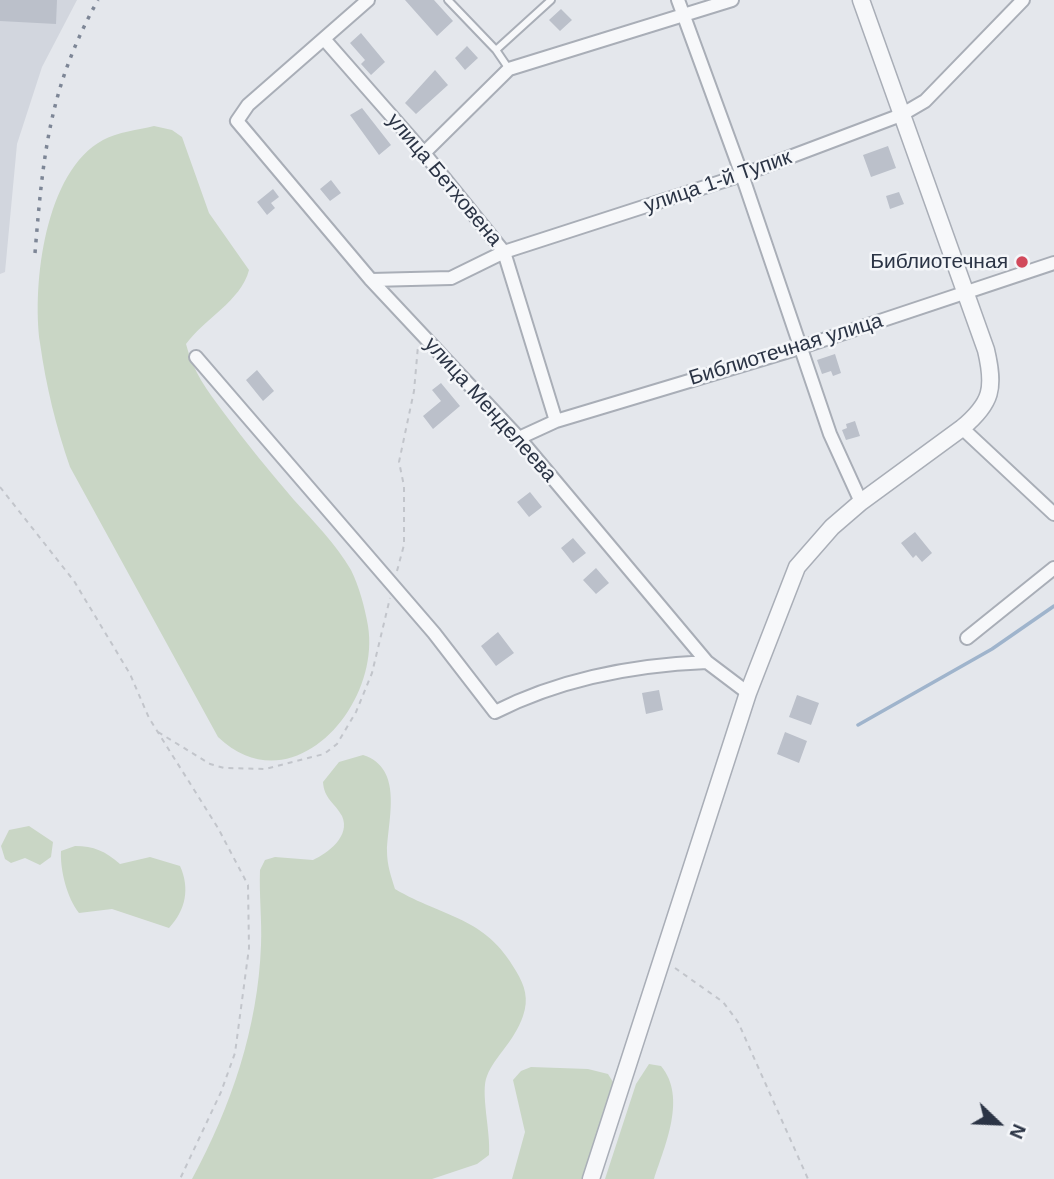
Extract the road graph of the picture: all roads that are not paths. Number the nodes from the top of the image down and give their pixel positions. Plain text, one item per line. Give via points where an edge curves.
1 (368, 0) edge
2 (448, 0) edge
3 (551, 0) edge
4 (678, 0) edge
5 (732, 0) edge
6 (861, 0) edge
7 (1023, 0) edge
8 (685, 16) junction
9 (324, 39) junction
10 (496, 50) junction
11 (509, 69) junction
12 (901, 115) junction
13 (424, 153) junction
14 (742, 175) junction
15 (504, 252) junction
16 (1054, 263) edge
17 (372, 281) junction
18 (964, 293) junction
19 (799, 348) junction
20 (196, 357) dead end
21 (556, 421) junction
22 (962, 428) junction
23 (519, 438) junction
24 (861, 502) junction
25 (1054, 514) edge
26 (1054, 568) edge
27 (967, 638) dead end
28 (707, 662) junction
29 (748, 693) junction
30 (590, 1179) edge

1 - 9 street
2 - 10 lane
3 - 10 lane
4 - 8 street
5 - 8 street
6 - 12 street
7 - 12 street, улица 1-й Тупик via 925,101
8 - 11 street
8 - 14 street
9 - 13 street, улица Бетховена
9 - 17 street, улица Менделеева via 248,105 237,121
10 - 11 lane
11 - 13 street
12 - 14 street, улица 1-й Тупик
12 - 18 street
13 - 15 street, улица Бетховена
14 - 15 street, улица 1-й Тупик
14 - 19 street
15 - 17 street, улица 1-й Тупик via 451,278
15 - 21 street, улица Бетховена
16 - 18 street, Библиотечная улица
17 - 23 street, улица Менделеева
18 - 19 street, Библиотечная улица
18 - 22 street via 990,371 989,397 979,414
19 - 21 street, Библиотечная улица
19 - 24 street
20 - 28 street via 393,585 495,712 573,681 630,668
21 - 23 street, Библиотечная улица
22 - 24 street
22 - 25 street
23 - 28 street, улица Менделеева
24 - 29 street via 797,567
26 - 27 street
28 - 29 street, улица Менделеева
29 - 30 street

